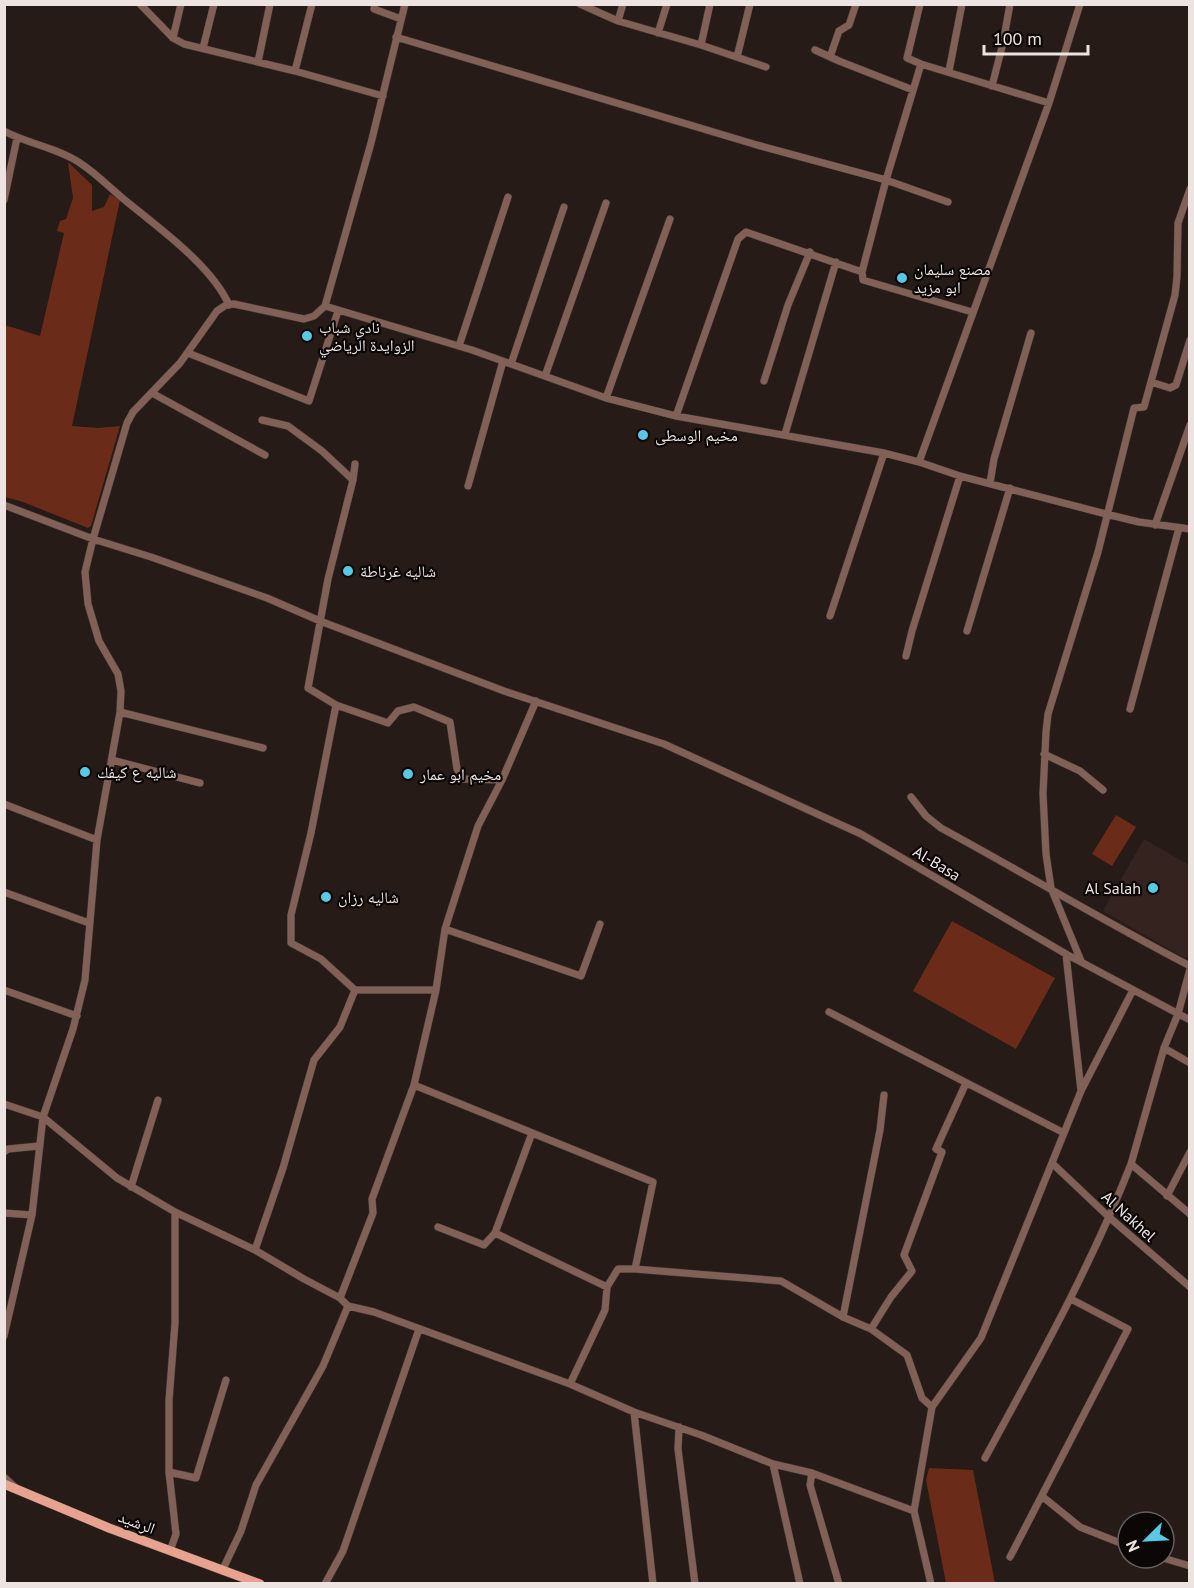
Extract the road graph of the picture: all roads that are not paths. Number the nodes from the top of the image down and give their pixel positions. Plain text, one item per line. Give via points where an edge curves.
1 (140, 4) edge
2 (182, 4) edge
3 (214, 4) edge
4 (270, 4) edge
5 (312, 4) edge
6 (375, 4) edge
7 (405, 4) edge
8 (580, 4) edge
9 (623, 4) edge
10 (667, 4) edge
11 (710, 4) edge
12 (750, 4) edge
13 (856, 4) edge
14 (962, 4) edge
15 (1010, 4) edge
16 (1080, 4) edge
17 (918, 5) edge
18 (401, 19) junction
19 (618, 21) junction
20 (658, 33) junction
21 (173, 38) junction
22 (396, 38) junction
23 (701, 45) junction
24 (203, 48) junction
25 (815, 50) dead end
26 (737, 57) junction
27 (830, 57) junction
28 (258, 62) junction
29 (921, 64) junction
30 (766, 67) dead end
31 (295, 71) junction
32 (949, 72) junction
33 (992, 86) junction
34 (913, 90) junction
35 (383, 96) junction
36 (1049, 103) junction
37 (4, 131) edge
38 (17, 138) junction
39 (886, 180) junction
40 (1190, 189) edge
41 (508, 197) dead end
42 (4, 200) edge
43 (948, 202) dead end
44 (606, 203) dead end
45 (564, 207) dead end
46 (670, 219) dead end
47 (810, 252) junction
48 (836, 262) junction
49 (862, 272) junction
50 (229, 304) junction
51 (325, 306) junction
52 (338, 311) junction
53 (972, 312) junction
54 (1031, 333) dead end
55 (1190, 340) edge
56 (459, 346) junction
57 (188, 353) junction
58 (502, 361) junction
59 (511, 364) junction
60 (545, 376) junction
61 (764, 381) dead end
62 (1151, 382) junction
63 (152, 393) junction
64 (606, 398) junction
65 (676, 416) junction
66 (262, 420) dead end
67 (1190, 425) edge
68 (785, 434) junction
69 (884, 453) junction
70 (265, 455) dead end
71 (919, 462) junction
72 (355, 464) dead end
73 (960, 476) junction
74 (353, 480) junction
75 (990, 483) junction
76 (468, 486) dead end
77 (1010, 488) junction
78 (4, 505) edge
79 (1106, 514) junction
80 (1155, 525) junction
81 (1179, 528) junction
82 (1190, 529) edge
83 (93, 539) junction
84 (830, 616) dead end
85 (320, 621) junction
86 (967, 631) dead end
87 (906, 656) dead end
88 (536, 701) junction
89 (336, 705) junction
90 (1130, 709) dead end
91 (120, 712) junction
92 (263, 748) dead end
93 (1044, 754) junction
94 (112, 760) junction
95 (502, 780) junction
96 (200, 783) dead end
97 (1103, 790) dead end
98 (910, 796) dead end
99 (4, 804) edge
100 (97, 840) junction
101 (1051, 888) junction
102 (4, 892) edge
103 (89, 922) junction
104 (600, 924) dead end
105 (445, 929) junction
106 (1066, 954) junction
107 (1081, 962) junction
108 (1190, 967) edge
109 (4, 990) edge
110 (355, 990) junction
111 (436, 990) junction
112 (1133, 990) junction
113 (829, 1012) dead end
114 (1178, 1014) junction
115 (76, 1016) junction
116 (1190, 1020) edge
117 (1164, 1048) junction
118 (1190, 1063) edge
119 (966, 1083) junction
120 (414, 1085) junction
121 (1081, 1091) junction
122 (884, 1095) dead end
123 (158, 1100) dead end
124 (4, 1104) edge
125 (44, 1117) junction
126 (532, 1133) junction
127 (1064, 1133) junction
128 (39, 1146) junction
129 (4, 1152) edge
130 (1190, 1152) edge
131 (1053, 1164) junction
132 (1131, 1164) junction
133 (131, 1187) junction
134 (1167, 1196) junction
135 (175, 1212) junction
136 (4, 1213) edge
137 (1190, 1214) edge
138 (32, 1215) junction
139 (1110, 1218) junction
140 (438, 1227) dead end
141 (495, 1233) junction
142 (255, 1250) junction
143 (635, 1269) junction
144 (607, 1287) junction
145 (1190, 1287) edge
146 (340, 1298) junction
147 (1071, 1299) junction
148 (348, 1306) junction
149 (843, 1317) junction
150 (419, 1329) junction
151 (871, 1329) junction
152 (4, 1336) edge
153 (226, 1380) dead end
154 (570, 1384) junction
155 (932, 1407) junction
156 (634, 1412) junction
157 (679, 1427) junction
158 (985, 1458) dead end
159 (773, 1464) junction
160 (169, 1472) junction
161 (812, 1473) junction
162 (4, 1477) edge
163 (4, 1484) edge
164 (18, 1489) junction
165 (1043, 1497) junction
166 (914, 1510) junction
167 (1116, 1541) edge
168 (170, 1551) junction
169 (1010, 1557) dead end
170 (222, 1571) junction
171 (260, 1584) edge
172 (325, 1584) edge
173 (653, 1584) edge
174 (696, 1584) edge
175 (800, 1584) edge
176 (838, 1584) edge
177 (931, 1584) edge

1 - 21 street
2 - 21 street
3 - 24 street
4 - 28 street
5 - 31 street
6 - 18 street via 374,9
7 - 18 street
8 - 19 street
9 - 19 street
10 - 20 street
11 - 23 street
12 - 26 street
13 - 27 street via 849,25 838,31
14 - 32 street
15 - 33 street
16 - 36 street
17 - 29 street via 907,58
18 - 22 street
19 - 20 street
20 - 23 street
21 - 24 street
22 - 35 street
22 - 39 street
23 - 26 street
24 - 28 street
25 - 27 street
26 - 30 street
27 - 34 street
28 - 31 street
29 - 32 street
29 - 34 street
31 - 35 street
32 - 33 street
33 - 36 street
34 - 39 street
35 - 51 street
36 - 53 street
37 - 38 street
38 - 42 street
38 - 50 street via 79,162 177,243 222,289
39 - 43 street
39 - 49 street
40 - 62 street via 1178,223 1175,295
41 - 56 street
44 - 60 street
45 - 59 street
46 - 64 street
47 - 48 street
47 - 61 street
47 - 65 street via 746,232 738,239
48 - 49 street
48 - 68 street
49 - 53 street via 863,280
50 - 51 street via 304,319
50 - 57 street via 218,311
51 - 52 street
52 - 56 street
52 - 57 street via 309,401
53 - 71 street
54 - 75 street
55 - 62 street via 1176,385 1170,388
56 - 58 street
57 - 63 street
58 - 59 street
58 - 76 street
59 - 60 street
60 - 64 street
62 - 79 street via 1144,407 1134,408
63 - 70 street
63 - 83 street via 133,412 125,429
64 - 65 street
65 - 68 street
66 - 74 street via 288,426
67 - 80 street
68 - 69 street
69 - 71 street
69 - 84 street
71 - 73 street
72 - 74 street
73 - 75 street
73 - 87 street
74 - 85 street
75 - 77 street
77 - 79 street
77 - 86 street
78 - 83 street, Al-Basa
79 - 80 street
79 - 93 street via 1048,714
80 - 81 street
81 - 82 street
81 - 90 street
83 - 85 street, Al-Basa via 248,591
83 - 91 street via 85,572 88,604 99,641 118,674
85 - 88 street, Al-Basa
85 - 89 street via 308,688
88 - 95 street
88 - 106 street, Al-Basa via 664,744 861,834
89 - 95 street via 388,723 398,711 414,707 450,722 462,779
89 - 110 street via 291,915 291,943 321,959
91 - 92 street
91 - 94 street
93 - 97 street via 1080,771
93 - 101 street via 1046,854
94 - 96 street
94 - 100 street
95 - 105 street via 478,826
98 - 101 street via 941,828
99 - 100 street
100 - 103 street
101 - 107 street
101 - 108 street
102 - 103 street
103 - 115 street via 85,980
104 - 105 street via 581,976
105 - 111 street
106 - 107 street, Al-Basa
106 - 121 street
107 - 112 street, Al-Basa
108 - 114 street
109 - 115 street
110 - 111 street
110 - 142 street via 340,1027 314,1060
111 - 120 street
112 - 114 street, Al-Basa
112 - 121 street
113 - 119 street
114 - 116 street, Al-Basa
114 - 117 street
115 - 125 street
117 - 118 street
117 - 132 street
119 - 127 street
119 - 151 street via 936,1149 942,1152 904,1255 912,1271
120 - 126 street
120 - 146 street via 372,1199 373,1213
121 - 127 street
122 - 149 street
123 - 133 street
124 - 125 street
125 - 128 street
125 - 133 street
126 - 141 street
126 - 143 street via 653,1182
127 - 131 street
128 - 129 street
128 - 138 street
130 - 134 street
131 - 139 street, Al Nakhel
131 - 155 street via 981,1338
132 - 134 street
132 - 139 street
133 - 135 street
134 - 137 street
135 - 142 street
135 - 160 street
136 - 138 street
138 - 152 street
139 - 145 street, Al Nakhel
139 - 147 street
140 - 141 street via 484,1245
141 - 144 street
142 - 146 street
143 - 144 street via 618,1269
143 - 149 street via 781,1281
144 - 154 street via 605,1310
146 - 148 street
147 - 158 street
147 - 165 street via 1128,1329
148 - 150 street
148 - 170 street via 323,1366 256,1485
149 - 151 street
150 - 154 street
150 - 172 street via 343,1551
151 - 155 street via 907,1355 922,1398
153 - 160 street via 196,1478
154 - 156 street
155 - 166 street
156 - 157 street
156 - 173 street
157 - 159 street
157 - 174 street via 678,1449
159 - 161 street
159 - 175 street
160 - 168 street via 176,1534
161 - 166 street
161 - 176 street via 810,1485
162 - 164 street
163 - 164 main road, الرشيد
164 - 168 main road, الرشيد
165 - 167 street via 1080,1527
165 - 169 street
166 - 177 street
168 - 170 main road, الرشيد
170 - 171 main road, الرشيد

